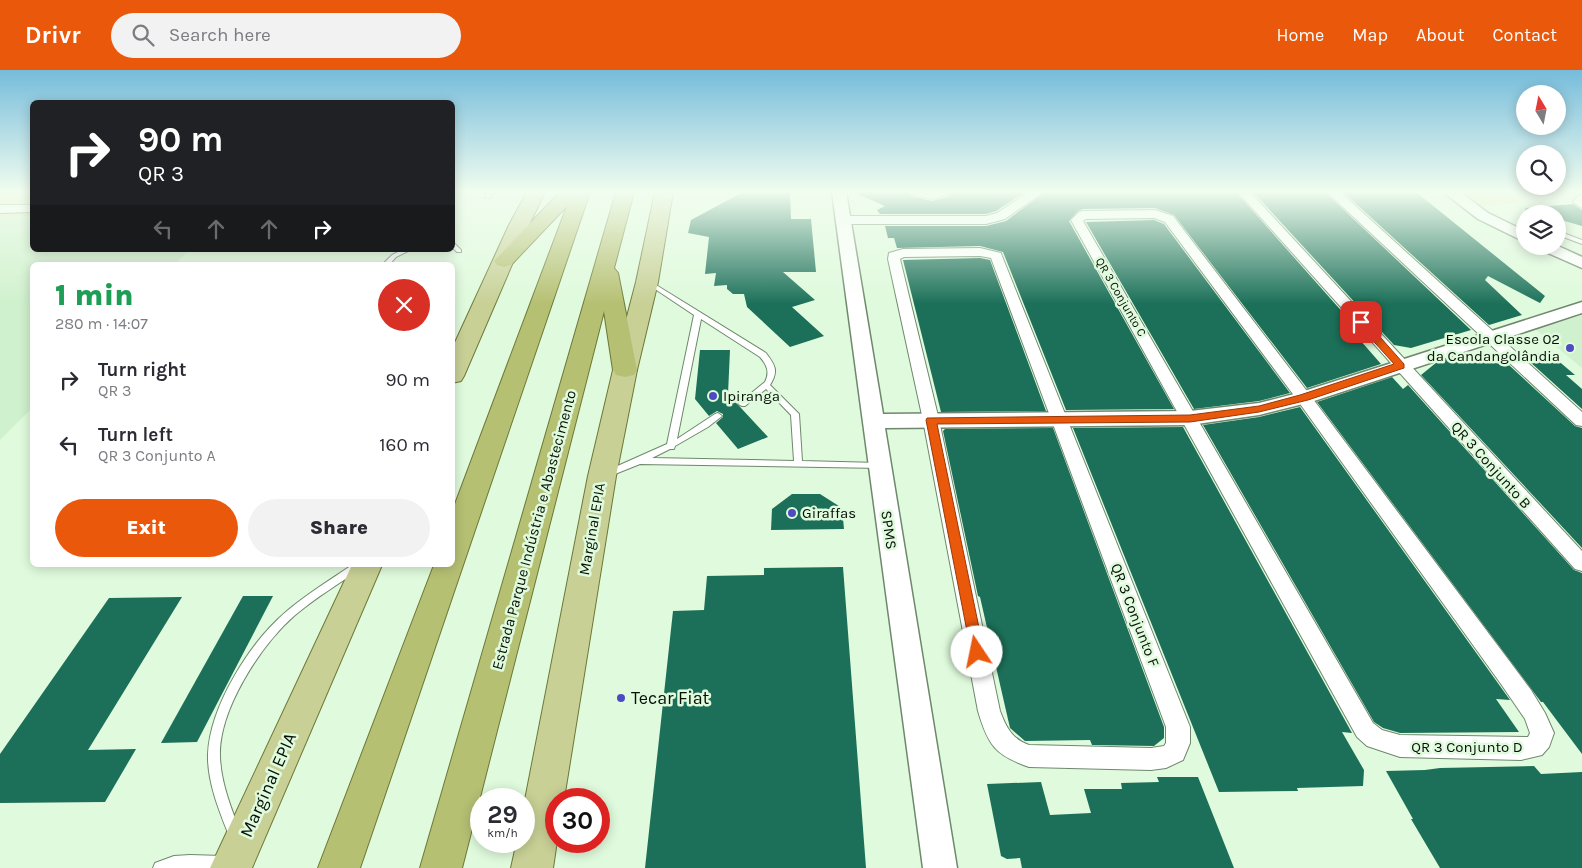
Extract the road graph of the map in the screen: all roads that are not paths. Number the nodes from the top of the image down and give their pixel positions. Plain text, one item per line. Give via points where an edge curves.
1 (519, 229) edge
2 (534, 229) edge
3 (567, 229) edge
4 (615, 229) edge
5 (657, 229) edge
6 (843, 229) edge
7 (1082, 229) edge
8 (1177, 229) edge
9 (1278, 229) edge
10 (1374, 229) edge
11 (1566, 236) edge
12 (1582, 242) edge
13 (455, 246) edge
14 (460, 251) dead end
15 (403, 252) edge
16 (1565, 255) edge
17 (504, 261) junction
18 (389, 262) edge
19 (1582, 263) edge
20 (606, 265) junction
21 (647, 282) junction
22 (1582, 307) edge
23 (698, 314) junction
24 (1491, 337) junction
25 (1401, 366) junction
26 (455, 369) edge
27 (625, 370) junction
28 (766, 385) junction
29 (1304, 398) junction
30 (742, 404) dead end
31 (718, 416) dead end
32 (1190, 418) junction
33 (931, 420) junction
34 (1060, 420) junction
35 (872, 421) junction
36 (1582, 421) edge
37 (671, 447) junction
38 (640, 461) junction
39 (798, 464) junction
40 (879, 466) junction
41 (602, 476) junction
42 (455, 546) edge
43 (1582, 564) edge
44 (356, 567) edge
45 (366, 567) edge
46 (447, 567) edge
47 (235, 860) edge
48 (160, 868) edge
49 (338, 868) edge
50 (441, 868) edge
51 (532, 868) edge
52 (940, 868) edge

1 - 17 main road
2 - 17 highway
3 - 42 highway
4 - 20 highway, Estrada Parque Indústria e Abastecimento
5 - 21 main road, Marginal EPIA
6 - 35 street, SPMS
7 - 32 street, QR 3 Conjunto C
8 - 29 street, QR 3 Conjunto C
9 - 25 street, QR 3 Conjunto B
10 - 24 street
11 - 12 lane
13 - 14 lane
15 - 18 lane
16 - 19 street
17 - 26 main road
20 - 27 highway
20 - 50 highway, Estrada Parque Indústria e Abastecimento
21 - 23 lane
21 - 27 main road, Marginal EPIA
22 - 24 street
23 - 28 lane via 769,361 773,369 772,378
23 - 37 lane
24 - 25 street
24 - 36 street
25 - 29 street
25 - 43 street, QR 3 Conjunto B
27 - 41 main road, Marginal EPIA
28 - 30 lane
28 - 39 lane via 795,414
29 - 32 street via 1259,409
29 - 32 street, QR 3 Conjunto D via 1509,677 1542,733 1534,747 1400,746 1375,739 1365,730
31 - 37 lane
32 - 34 street
33 - 34 street
33 - 34 street, QR 3 Conjunto F via 894,259 894,256 902,254 980,252 996,256
33 - 34 street, QR 3 Conjunto F via 989,710 995,731 1005,746 1029,756 1166,758 1180,744 1178,728
33 - 35 street
35 - 40 street, SPMS
37 - 38 lane
38 - 39 lane
38 - 41 lane
39 - 40 lane
40 - 52 street, SPMS
41 - 51 main road, Marginal EPIA
44 - 47 lane via 290,615 263,644 240,678 219,723 214,754 218,790
45 - 47 main road, Marginal EPIA
46 - 49 highway
47 - 48 lane via 182,862

